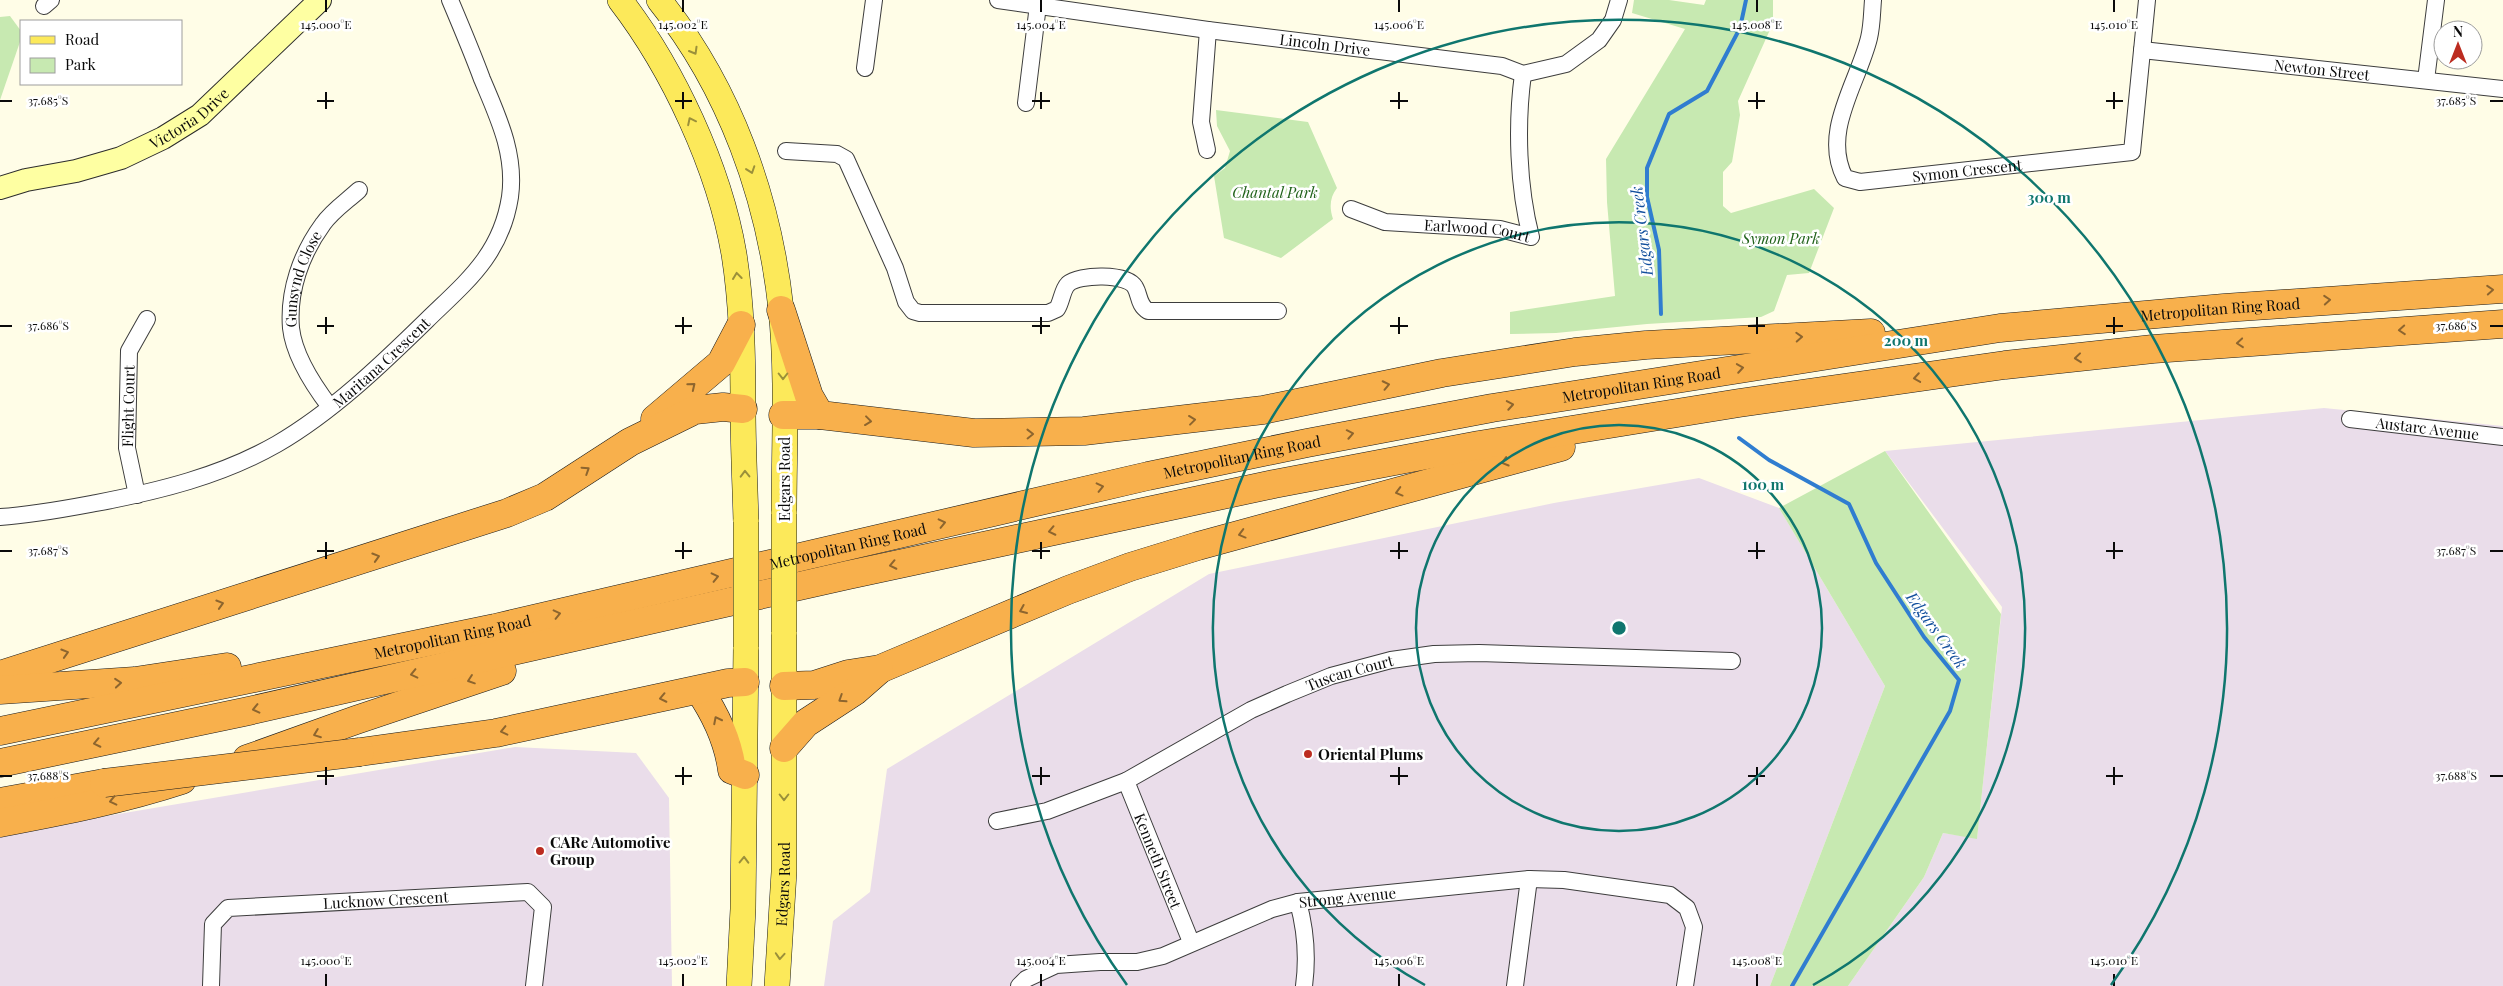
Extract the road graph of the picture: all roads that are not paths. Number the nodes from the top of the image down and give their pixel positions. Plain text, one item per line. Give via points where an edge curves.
1 (320, 0) edge
2 (450, 0) edge
3 (620, 0) edge
4 (659, 0) edge
5 (874, 0) edge
6 (998, 0) edge
7 (1619, 0) edge
8 (1873, 0) edge
9 (2147, 0) edge
10 (2436, 0) edge
11 (1038, 5) junction
12 (1208, 30) junction
13 (2142, 50) junction
14 (865, 68) dead end
15 (1523, 74) junction
16 (2426, 80) junction
17 (2503, 89) edge
18 (1026, 103) dead end
19 (1207, 150) dead end
20 (786, 151) dead end
21 (0, 177) edge
22 (26, 180) junction
23 (0, 188) edge
24 (358, 190) dead end
25 (1351, 209) dead end
26 (2503, 289) edge
27 (781, 310) junction
28 (1278, 311) dead end
29 (147, 319) dead end
30 (2503, 324) edge
31 (741, 325) junction
32 (2000, 328) junction
33 (1738, 403) junction
34 (330, 407) junction
35 (743, 409) junction
36 (783, 415) junction
37 (820, 415) junction
38 (2350, 419) dead end
39 (2503, 437) edge
40 (630, 442) junction
41 (138, 495) junction
42 (0, 517) edge
43 (667, 616) junction
44 (495, 628) junction
45 (1732, 661) dead end
46 (880, 669) junction
47 (10, 672) edge
48 (745, 682) junction
49 (784, 686) junction
50 (0, 690) edge
51 (699, 690) junction
52 (0, 731) edge
53 (784, 748) junction
54 (0, 763) edge
55 (745, 775) junction
56 (1126, 781) junction
57 (104, 783) junction
58 (0, 793) edge
59 (0, 802) edge
60 (997, 821) dead end
61 (0, 823) edge
62 (1530, 879) junction
63 (1298, 902) junction
64 (1191, 942) junction
65 (210, 986) edge
66 (534, 986) edge
67 (739, 986) edge
68 (777, 986) edge
69 (1019, 986) edge
70 (1304, 986) edge
71 (1515, 986) edge
72 (1685, 986) edge

1 - 22 street, Victoria Drive via 200,115 163,138 121,158 76,171
2 - 34 street, Maritana Crescent via 508,148 511,180 503,226 481,267 381,366
31 -> 3 main road via 734,252 710,168 652,44
4 -> 27 main road, Edgars Road via 713,84 743,147 774,251
5 - 14 street
6 - 11 street, Lincoln Drive
7 - 15 street via 1613,20 1599,40 1566,64
8 - 13 street, Symon Crescent via 1869,38 1836,135 1838,164 1845,178 1860,182 2132,152
9 - 13 street
10 - 16 street
11 - 12 street, Lincoln Drive
11 - 18 street
12 - 15 street, Lincoln Drive via 1502,66
12 - 19 street via 1200,122
13 - 16 street, Newton Street
15 - 25 street, Earlwood Court via 1519,99 1523,206 1531,237 1500,229 1385,222
16 - 17 street, Newton Street
20 - 28 street via 837,154 846,159 895,268 906,302 920,314 1048,313 1057,309 1066,286 1074,279 1118,277 1135,287 1142,306 1148,310
21 - 22 street, Victoria Drive
22 - 23 street, Victoria Drive
24 - 34 street, Gunsynd Close via 324,222 304,254 294,283 291,329 304,368
32 -> 26 highway, Metropolitan Ring Road via 2224,308
27 -> 36 main road, Edgars Road
27 - 37 highway via 809,396
29 - 41 street, Flight Court via 129,351 127,448
30 -> 33 highway, Metropolitan Ring Road via 2153,350 2006,365
31 - 35 main road
40 -> 31 highway via 721,363
37 -> 32 highway via 974,433 1084,431 1263,410 1442,373 1646,344
44 -> 32 highway, Metropolitan Ring Road via 1129,480 1307,443 1595,391
33 -> 43 highway, Metropolitan Ring Road via 1592,425 1352,468
33 -> 46 highway via 1534,454 1198,546 1068,590
34 - 41 street, Maritana Crescent via 277,444 214,474
35 - 36 main road
35 - 40 highway via 695,410
48 -> 35 main road, bridge
36 - 37 highway
36 - 49 main road, Edgars Road, bridge
38 - 39 street, Austarc Avenue
47 -> 40 highway via 507,513 545,497
41 - 42 street, Maritana Crescent via 32,515
43 -> 54 highway, Metropolitan Ring Road via 244,712
43 -> 61 highway via 127,798
50 -> 44 highway via 135,681 320,651
44 - 52 highway, Metropolitan Ring Road
45 - 56 street, Tuscan Court via 1479,653 1434,654 1391,660 1330,676 1251,710
46 - 49 highway via 848,674 814,685
46 -> 53 highway via 855,691 806,723
48 - 49 main road
48 - 51 highway
48 - 55 main road
49 - 53 main road, Edgars Road
55 -> 51 highway via 732,770 726,739
51 -> 57 highway, bridge via 496,733
53 -> 68 main road, Edgars Road via 784,872
67 -> 55 main road
56 - 60 street, Tuscan Court via 1046,811
56 - 64 street, Kenneth Street
57 - 58 highway
57 - 59 highway
62 - 63 street, Strong Avenue
62 - 71 street
62 - 72 street, Strong Avenue via 1564,880 1670,895 1687,908 1694,927
63 - 64 street, Strong Avenue via 1272,909
63 - 70 street via 1305,928 1308,962
64 - 69 street, Strong Avenue via 1163,956 1137,962 1056,965 1026,979
65 - 66 street, Lucknow Crescent via 213,924 228,908 528,892 543,907

